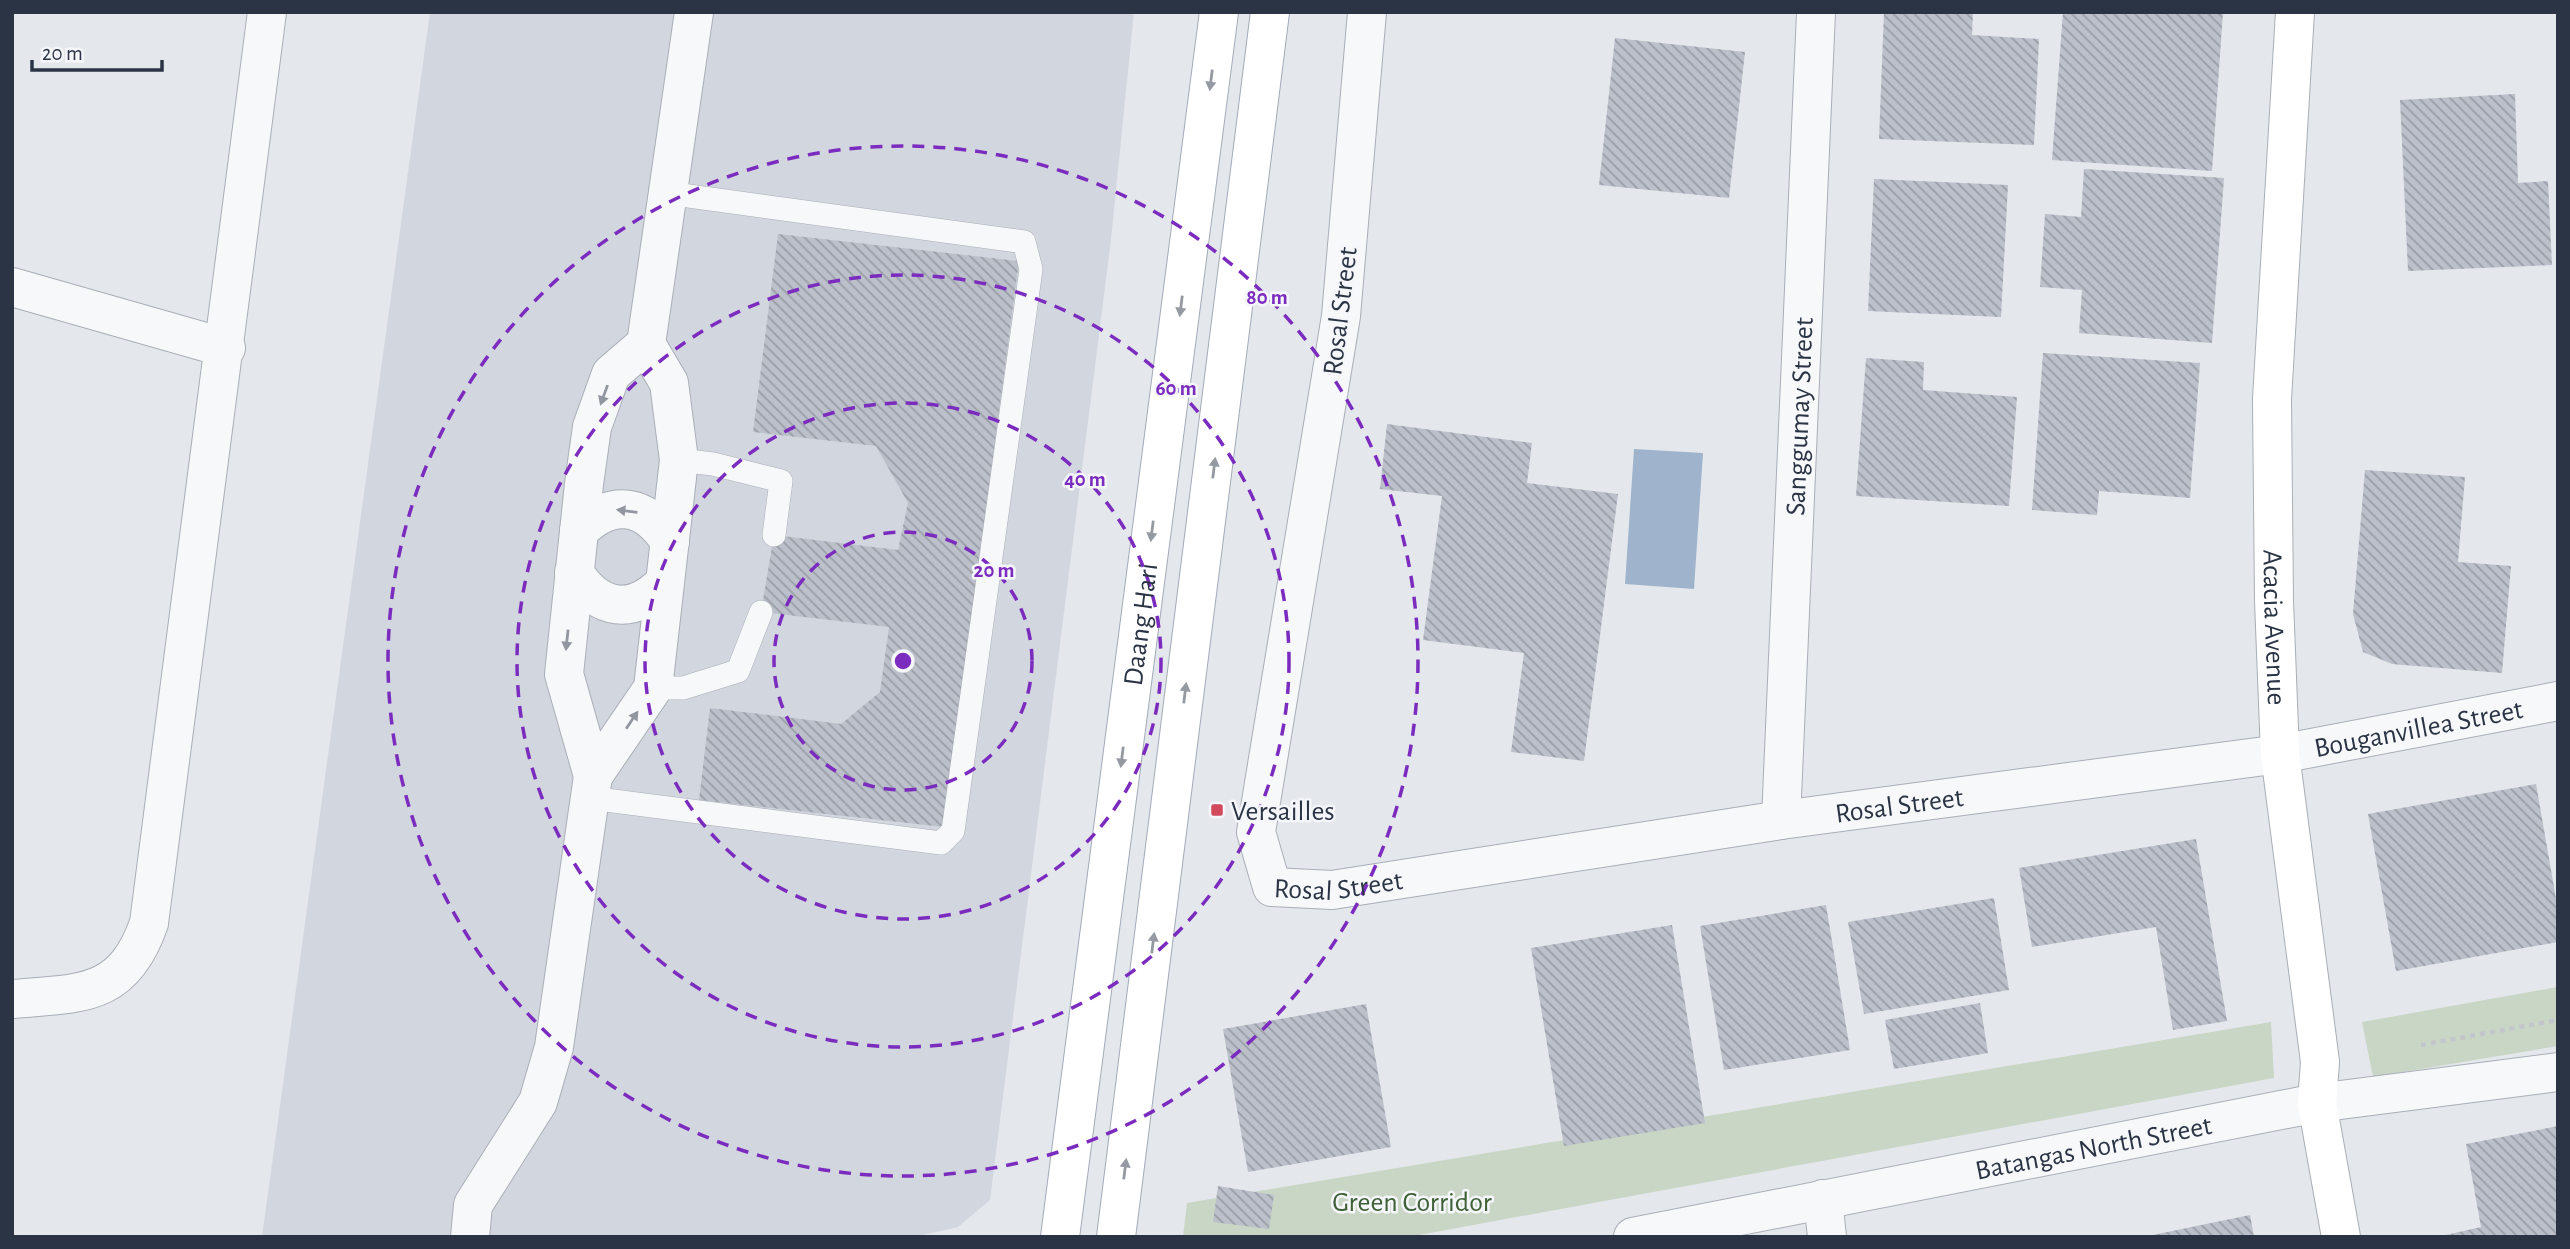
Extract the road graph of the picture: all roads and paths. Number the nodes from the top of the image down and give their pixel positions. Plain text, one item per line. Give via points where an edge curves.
1 (267, 12) edge
2 (694, 12) edge
3 (1219, 12) edge
4 (1270, 12) edge
5 (1367, 12) edge
6 (1816, 12) edge
7 (2295, 12) edge
8 (667, 193) junction
9 (12, 287) edge
10 (646, 344) junction
11 (226, 348) junction
12 (679, 460) junction
13 (579, 531) junction
14 (774, 535) dead end
15 (670, 542) junction
16 (574, 572) junction
17 (665, 582) junction
18 (761, 612) dead end
19 (653, 688) junction
20 (2558, 701) edge
21 (2280, 754) junction
22 (592, 787) junction
23 (1781, 820) junction
24 (12, 999) edge
25 (2558, 1020) edge
26 (2413, 1046) dead end
27 (2558, 1072) edge
28 (2317, 1103) junction
29 (1823, 1199) junction
30 (470, 1237) edge
31 (1060, 1237) edge
32 (1116, 1237) edge
33 (1633, 1237) edge
34 (1827, 1237) edge
35 (2341, 1237) edge

1 - 11 street
2 - 8 street
3 -> 31 main road, Daang Hari
32 -> 4 main road, Daang Hari
5 - 23 street, Rosal Street via 1341,316 1255,832 1272,887 1332,890
6 - 23 street, Sanggumay Street
7 - 21 main road, Acacia Avenue via 2272,399
8 - 10 street
8 - 22 lane via 1024,242 1031,268 953,831 941,843
9 - 11 street
10 - 12 street via 668,383
10 -> 13 street via 611,374 592,427
11 - 24 street via 149,923 126,969 105,985 73,994
12 - 14 lane via 781,481
12 - 15 street
15 -> 13 street via 660,526 627,509 609,510
13 - 16 street
15 - 17 street
16 - 17 street via 598,600 616,605 652,596
16 -> 22 street via 564,674
17 - 19 street
18 - 19 lane via 738,671 683,688
22 -> 19 street
20 - 21 street, Bouganvillea Street
21 - 23 street, Rosal Street
21 - 28 main road, Acacia Avenue via 2320,1062
22 - 30 street via 554,1046 538,1102 473,1205
25 - 26 path
27 - 28 street, Batangas North Street
28 - 29 street, Batangas North Street
28 - 35 main road, Acacia Avenue
29 - 33 street, Batangas North Street
29 - 34 street

